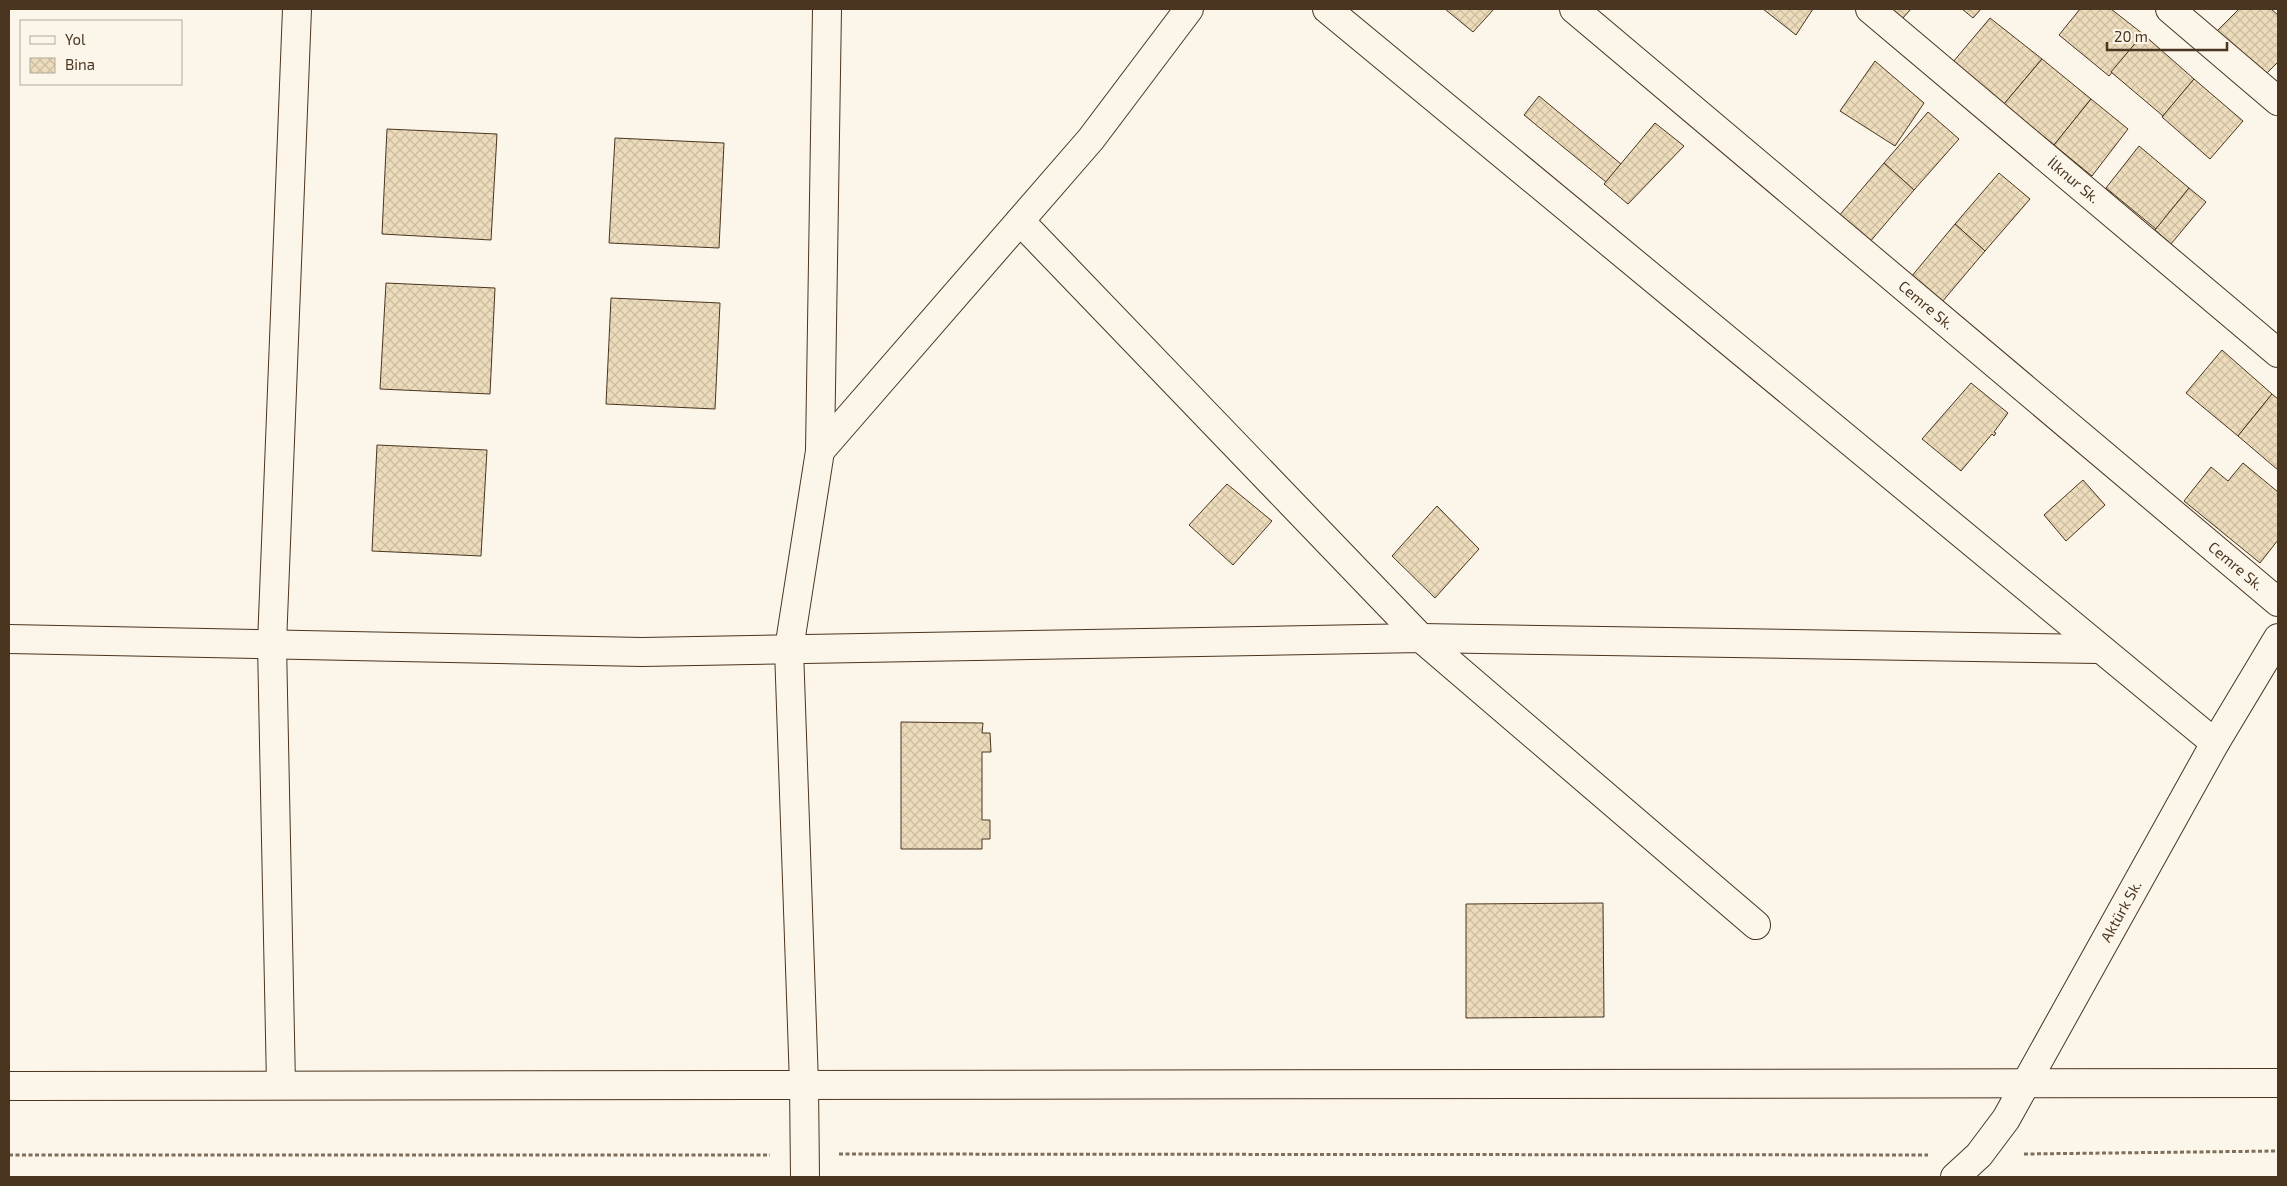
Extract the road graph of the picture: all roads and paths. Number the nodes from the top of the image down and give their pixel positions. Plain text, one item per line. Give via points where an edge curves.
1 (297, 9) edge
2 (827, 9) edge
3 (1189, 9) edge
4 (1327, 9) edge
5 (1574, 9) edge
6 (1870, 9) edge
7 (2170, 9) edge
8 (2278, 101) edge
9 (1020, 221) junction
10 (2278, 353) edge
11 (820, 451) junction
12 (2278, 602) edge
13 (1420, 638) junction
14 (2278, 638) edge
15 (9, 639) edge
16 (272, 644) junction
17 (789, 649) junction
18 (2099, 649) junction
19 (2215, 743) junction
20 (1756, 926) dead end
21 (2026, 1082) junction
22 (2278, 1082) edge
23 (804, 1084) junction
24 (281, 1085) junction
25 (9, 1086) edge
26 (2278, 1151) edge
27 (9, 1155) edge
28 (1980, 1155) junction
29 (805, 1166) edge
30 (1954, 1177) edge

1 - 16 street
2 - 11 street
3 - 9 street via 1091,139
4 - 18 street
5 - 12 street, Cemre Sk.
6 - 10 street, İlknur Sk.
7 - 8 street
9 - 11 street
9 - 13 street
11 - 17 street
13 - 17 street
13 - 18 street
13 - 20 street
14 - 19 street, Aktürk Sk.
15 - 16 street
16 - 17 street via 642,652
16 - 24 street
17 - 23 street
18 - 19 street
19 - 21 street, Aktürk Sk.
21 - 22 street
21 - 23 street
21 - 28 street, Aktürk Sk. via 2006,1119
23 - 24 street
23 - 29 street
24 - 25 street
26 - 28 path
27 - 29 path
28 - 29 path
28 - 30 street, Aktürk Sk.

